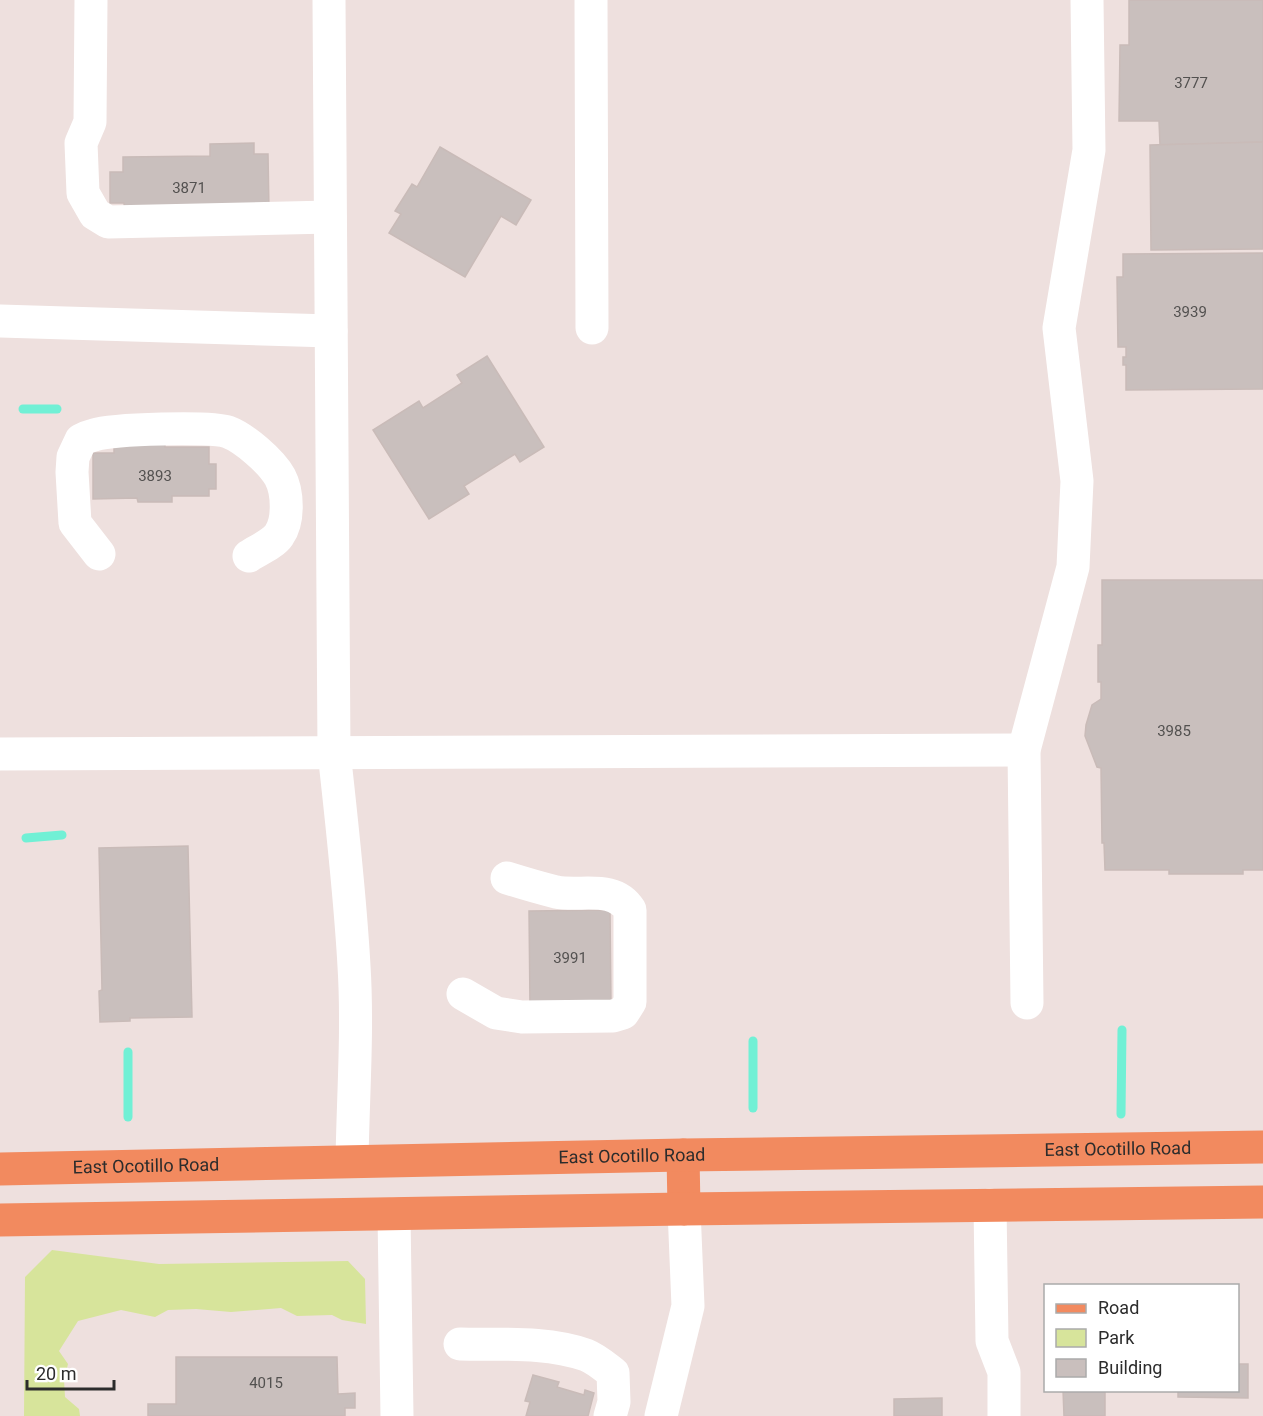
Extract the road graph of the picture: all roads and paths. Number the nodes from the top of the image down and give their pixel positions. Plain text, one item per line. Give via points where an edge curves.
1 (91, 0) edge
2 (329, 0) edge
3 (591, 0) edge
4 (1087, 0) edge
5 (330, 217) junction
6 (0, 321) edge
7 (592, 328) dead end
8 (331, 331) junction
9 (99, 555) dead end
10 (249, 556) dead end
11 (1024, 750) junction
12 (334, 752) junction
13 (0, 754) edge
14 (507, 878) dead end
15 (463, 994) dead end
16 (1027, 1003) dead end
17 (1263, 1147) edge
18 (683, 1155) junction
19 (352, 1161) junction
20 (0, 1169) edge
21 (1263, 1202) edge
22 (990, 1205) junction
23 (684, 1209) junction
24 (394, 1214) junction
25 (0, 1220) edge
26 (460, 1344) dead end
27 (397, 1416) edge
28 (610, 1416) edge
29 (661, 1416) edge
30 (1004, 1416) edge

1 - 5 lane via 90,122 81,143 83,193 95,214 108,222
2 - 5 lane
3 - 7 lane
4 - 11 lane via 1089,150 1059,328 1077,481 1073,567
5 - 8 lane
6 - 8 lane
8 - 12 lane
9 - 10 lane via 75,523 73,457 81,440 111,432 210,429 243,440 280,477 285,510 283,528 277,538
11 - 12 lane
11 - 16 lane
12 - 13 lane
12 - 19 lane via 354,966
14 - 15 lane via 559,892 609,894 625,902 630,910 630,1002 623,1013 613,1016 522,1017 496,1013
17 - 18 main road, East Ocotillo Road
18 - 19 main road, East Ocotillo Road
18 - 23 main road
19 - 20 main road, East Ocotillo Road
21 - 22 main road
22 - 23 main road
22 - 30 lane via 992,1341 1004,1372
23 - 24 main road
23 - 29 lane via 688,1306
24 - 25 main road
24 - 27 lane
26 - 28 lane via 547,1346 585,1355 613,1373 614,1402

